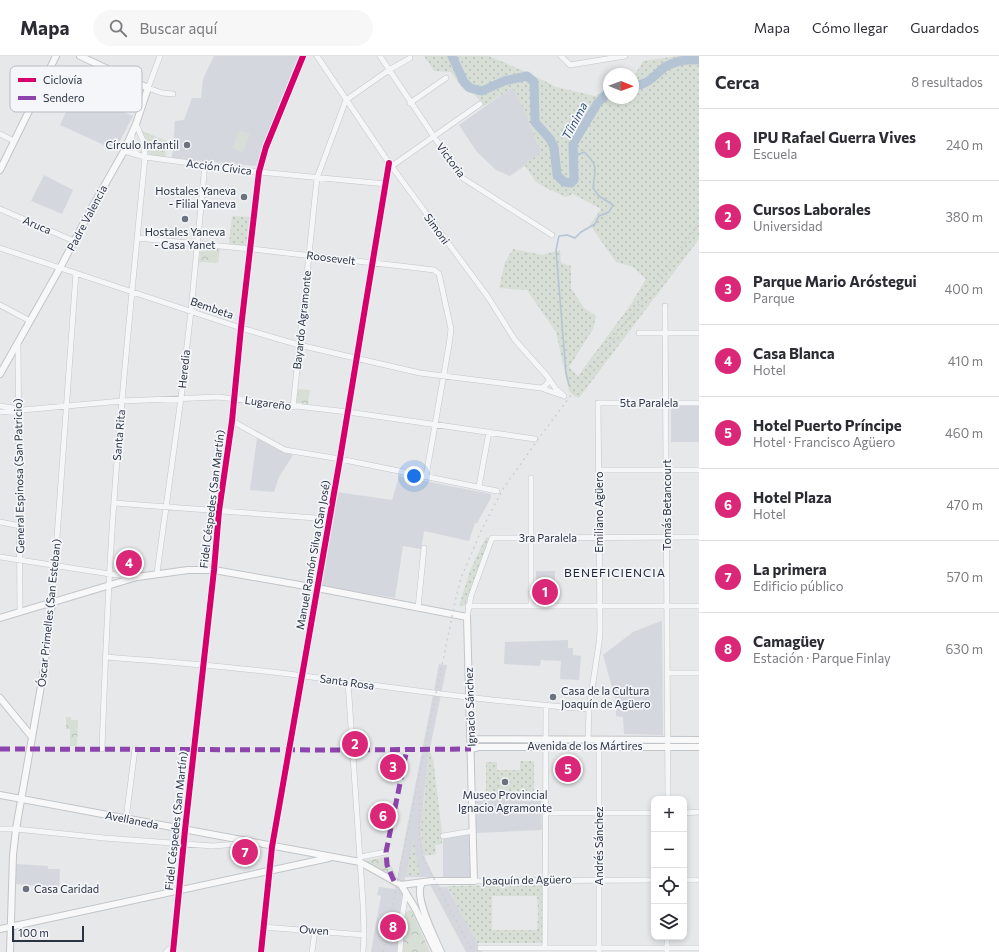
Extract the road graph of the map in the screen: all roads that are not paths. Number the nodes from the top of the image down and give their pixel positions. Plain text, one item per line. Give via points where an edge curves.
1 (56, 56) edge
2 (80, 56) edge
3 (160, 56) edge
4 (303, 56) edge
5 (317, 56) edge
6 (380, 56) edge
7 (561, 56) edge
8 (625, 56) edge
9 (410, 58) dead end
10 (51, 66) edge
11 (101, 66) edge
12 (389, 70) junction
13 (446, 78) dead end
14 (142, 85) edge
15 (148, 88) junction
16 (173, 94) dead end
17 (346, 100) junction
18 (410, 103) junction
19 (480, 104) dead end
20 (142, 106) edge
21 (28, 112) edge
22 (140, 112) edge
23 (136, 124) junction
24 (132, 132) junction
25 (0, 134) edge
26 (434, 137) junction
27 (14, 141) junction
28 (124, 151) junction
29 (137, 154) junction
30 (145, 157) junction
31 (204, 164) junction
32 (390, 166) junction
33 (0, 170) edge
34 (259, 172) junction
35 (317, 178) junction
36 (386, 184) junction
37 (0, 208) edge
38 (552, 235) dead end
39 (137, 238) junction
40 (74, 241) junction
41 (197, 244) junction
42 (0, 248) edge
43 (251, 249) junction
44 (309, 256) junction
45 (373, 263) junction
46 (60, 268) junction
47 (76, 273) junction
48 (132, 292) junction
49 (0, 305) edge
50 (666, 306) dead end
51 (191, 311) junction
52 (30, 322) junction
53 (241, 328) junction
54 (639, 333) dead end
55 (666, 333) junction
56 (699, 333) edge
57 (18, 341) junction
58 (299, 345) junction
59 (356, 359) junction
60 (0, 374) edge
61 (443, 377) junction
62 (549, 381) junction
63 (541, 388) junction
64 (564, 396) joint
65 (181, 398) junction
66 (234, 398) junction
67 (122, 401) junction
68 (598, 403) joint
69 (666, 403) junction
70 (699, 403) edge
71 (0, 406) edge
72 (66, 406) junction
73 (293, 406) junction
74 (18, 410) junction
75 (0, 412) edge
76 (348, 412) junction
77 (232, 421) junction
78 (435, 424) junction
79 (488, 432) junction
80 (535, 439) dead end
81 (340, 459) junction
82 (598, 470) junction
83 (666, 470) junction
84 (699, 470) edge
85 (426, 476) junction
86 (531, 478) dead end
87 (479, 486) junction
88 (497, 491) dead end
89 (114, 502) junction
90 (167, 506) junction
91 (219, 511) junction
92 (329, 519) junction
93 (0, 522) edge
94 (20, 526) junction
95 (666, 537) junction
96 (699, 537) edge
97 (492, 538) joint
98 (531, 538) junction
99 (599, 538) junction
100 (424, 548) dead end
101 (0, 556) edge
102 (20, 560) junction
103 (55, 565) junction
104 (214, 570) junction
105 (157, 573) junction
106 (110, 574) junction
107 (137, 577) junction
108 (109, 585) junction
109 (317, 588) junction
110 (52, 602) junction
111 (468, 606) junction
112 (531, 606) junction
113 (599, 606) junction
114 (667, 606) junction
115 (699, 606) edge
116 (418, 608) junction
117 (20, 612) junction
118 (467, 617) junction
119 (0, 618) edge
120 (105, 657) junction
121 (203, 665) junction
122 (668, 673) junction
123 (699, 673) edge
124 (302, 675) junction
125 (348, 682) junction
126 (469, 697) junction
127 (0, 698) edge
128 (546, 706) junction
129 (589, 709) junction
130 (32, 737) junction
131 (471, 739) junction
132 (480, 740) junction
133 (588, 740) junction
134 (699, 740) edge
135 (546, 743) junction
136 (599, 743) junction
137 (668, 743) junction
138 (479, 747) junction
139 (699, 747) edge
140 (102, 749) dead end
141 (135, 749) dead end
142 (471, 749) junction
143 (0, 795) edge
144 (668, 796) edge
145 (20, 800) junction
146 (699, 812) edge
147 (546, 813) junction
148 (599, 813) junction
149 (651, 813) edge
150 (687, 813) edge
151 (126, 818) junction
152 (0, 829) edge
153 (16, 829) junction
154 (184, 830) junction
155 (473, 832) junction
156 (443, 836) dead end
157 (253, 843) junction
158 (183, 844) junction
159 (272, 847) junction
160 (386, 852) dead end
161 (331, 858) junction
162 (360, 860) junction
163 (269, 872) junction
164 (545, 880) junction
165 (599, 880) junction
166 (651, 880) edge
167 (687, 880) edge
168 (699, 880) edge
169 (474, 881) junction
170 (422, 883) junction
171 (401, 885) junction
172 (179, 890) junction
173 (406, 892) junction
174 (415, 908) junction
175 (404, 909) junction
176 (10, 926) junction
177 (263, 927) junction
178 (0, 929) edge
179 (314, 930) junction
180 (364, 935) junction
181 (174, 945) junction
182 (480, 948) dead end
183 (545, 948) junction
184 (699, 948) edge
185 (599, 950) edge
186 (667, 950) edge
187 (10, 952) edge
188 (166, 952) edge
189 (173, 952) edge
190 (261, 952) edge
191 (312, 952) edge
192 (363, 952) edge
193 (400, 952) edge
194 (436, 952) edge
195 (442, 952) edge

1 - 10 main road
2 - 11 main road
3 - 15 street, Padre Valencia
4 - 34 street, Fidel Céspedes (San Martín) via 266,147
5 - 17 street, Simoni
6 - 12 street, Victoria
7 - 8 street via 570,65
9 - 12 street
12 - 17 street
12 - 18 street, Victoria
13 - 18 street
14 - 15 main road
15 - 16 street
15 - 20 main road, Padre Valencia
17 - 32 street, Simoni
17 - 35 street, Bayardo Agramonte
18 - 26 street, Victoria
19 - 26 street
21 - 27 main road
22 - 23 main road, Padre Valencia
23 - 24 main road, Padre Valencia
23 - 30 street, Santa Rita via 144,143
24 - 28 main road, Padre Valencia
24 - 29 street via 132,143
25 - 27 street
26 - 32 street
26 - 38 street, Victoria via 461,177
27 - 33 main road
28 - 29 street, Acción Cívica
28 - 40 main road, Padre Valencia
29 - 30 street, Acción Cívica
30 - 31 street, Acción Cívica
30 - 39 street, Santa Rita
31 - 34 street, Acción Cívica
31 - 41 street, Heredia
32 - 36 street, Manuel Ramón Silva (San José)
32 - 62 street, Simoni via 488,297 514,340
34 - 35 street, Acción Cívica
34 - 43 street, Fidel Céspedes (San Martín)
35 - 36 street, Acción Cívica
35 - 44 street, Bayardo Agramonte
36 - 45 street, Manuel Ramón Silva (San José)
37 - 40 street, Aruca
39 - 41 street, Roosevelt
39 - 48 street, Santa Rita
40 - 46 main road, Padre Valencia
41 - 43 street, Roosevelt
41 - 51 street, Heredia
42 - 46 street, Bembeta
43 - 44 street, Roosevelt
43 - 53 street, Fidel Céspedes (San Martín)
44 - 45 street, Roosevelt
44 - 58 street, Bayardo Agramonte
45 - 59 street, Manuel Ramón Silva (San José)
45 - 61 street, Roosevelt via 434,270 439,274 451,329
46 - 47 street, Bembeta
46 - 52 main road, Padre Valencia
47 - 48 street, Bembeta
47 - 72 street, Óscar Primelles (San Esteban)
48 - 51 street, Bembeta
48 - 67 street, Santa Rita
49 - 52 street
50 - 55 street, Tomás Betancourt
51 - 53 street, Bembeta
51 - 65 street, Heredia
52 - 57 main road, Padre Valencia
53 - 58 street, Bembeta
53 - 66 street, Fidel Céspedes (San Martín)
54 - 55 street
55 - 56 street
55 - 69 street, Tomás Betancourt
57 - 60 main road, Padre Valencia
57 - 74 street, General Espinosa (San Patricio)
58 - 59 street, Bembeta
58 - 73 street, Bayardo Agramonte
59 - 61 street, Bembeta
59 - 76 street, Manuel Ramón Silva (San José)
61 - 63 street, Bembeta
61 - 78 street, Roosevelt
62 - 63 street
62 - 64 street, Simoni
63 - 64 street, Bembeta
65 - 66 street, Lugareño
65 - 67 street, Lugareño
65 - 90 street, Heredia
66 - 73 street, Lugareño
66 - 77 street, Fidel Céspedes (San Martín)
67 - 72 street, Lugareño
67 - 89 street, Santa Rita
68 - 69 street, 5ta Paralela
68 - 82 street, Emiliano Agüero
69 - 70 street, 5ta Paralela
69 - 83 street, Tomás Betancourt
71 - 74 street
72 - 74 street, Lugareño
72 - 103 street, Óscar Primelles (San Esteban)
73 - 76 street, Lugareño
74 - 75 street, Lugareño
74 - 94 street, General Espinosa (San Patricio)
76 - 78 street, Lugareño
76 - 81 street, Manuel Ramón Silva (San José)
77 - 81 street via 285,450
77 - 91 street, Fidel Céspedes (San Martín)
78 - 79 street, Lugareño
78 - 85 street, Roosevelt
79 - 80 street, Lugareño
79 - 87 street
81 - 85 street
81 - 92 street, Manuel Ramón Silva (San José)
82 - 83 street
82 - 99 street, Emiliano Agüero
83 - 84 street
83 - 95 street, Tomás Betancourt
85 - 87 street
86 - 98 street
87 - 88 street
89 - 90 street
89 - 106 street, Santa Rita
90 - 91 street
90 - 105 street, Heredia
91 - 92 street
91 - 104 street, Fidel Céspedes (San Martín)
92 - 109 street, Manuel Ramón Silva (San José)
93 - 94 street
94 - 102 street, General Espinosa (San Patricio)
95 - 96 street, 3ra Paralela
95 - 99 street, 3ra Paralela
95 - 114 street, Tomás Betancourt
97 - 98 street, 3ra Paralela
97 - 111 street, Ignacio Sánchez
98 - 99 street, 3ra Paralela
98 - 112 street
99 - 113 street, Emiliano Agüero
100 - 116 street
101 - 102 street
102 - 103 street
102 - 117 street, General Espinosa (San Patricio)
103 - 106 street
103 - 110 street, Óscar Primelles (San Esteban)
104 - 105 main road
104 - 109 main road
104 - 121 street, Fidel Céspedes (San Martín)
105 - 107 main road
106 - 107 street
106 - 108 street, Santa Rita
107 - 108 main road
108 - 110 main road
108 - 120 street, Santa Rita
109 - 116 main road
109 - 124 street, Manuel Ramón Silva (San José)
110 - 117 main road
110 - 130 main road, Óscar Primelles (San Esteban)
111 - 112 street
111 - 118 street, Ignacio Sánchez
112 - 113 street
113 - 114 street
113 - 129 street, Emiliano Agüero via 599,642
114 - 115 street
114 - 122 street, Tomás Betancourt
116 - 118 main road
117 - 119 main road
118 - 126 main road, Ignacio Sánchez
120 - 121 street, Santa Rosa
120 - 140 street, Santa Rita
121 - 124 street, Santa Rosa
121 - 154 street, Fidel Céspedes (San Martín)
122 - 123 street
122 - 137 street, Tomás Betancourt
124 - 125 street, Santa Rosa
124 - 159 street, Manuel Ramón Silva (San José)
125 - 126 street, Santa Rosa
125 - 162 street
126 - 128 street, Santa Rosa
126 - 131 main road, Ignacio Sánchez
127 - 130 main road
128 - 129 street, Santa Rosa
128 - 135 street
129 - 133 street, Emiliano Agüero
130 - 145 main road, Óscar Primelles (San Esteban)
131 - 132 main road, Avenida de los Mártires
131 - 142 main road, Ignacio Sánchez
132 - 135 main road, Avenida de los Mártires
132 - 138 main road
133 - 135 main road, Avenida de los Mártires
133 - 136 main road, Avenida de los Mártires
134 - 137 main road, Avenida de los Mártires
135 - 136 main road, Avenida de los Mártires
135 - 138 main road, Avenida de los Mártires
135 - 147 street
136 - 137 main road, Avenida de los Mártires
136 - 148 street, Andrés Sánchez
137 - 139 main road, Avenida de los Mártires
137 - 144 street, Tomás Betancourt
138 - 142 main road, Avenida de los Mártires
141 - 151 street
142 - 155 main road, Ignacio Sánchez
143 - 145 main road, Avellaneda
145 - 151 main road, Avellaneda
145 - 153 main road, Óscar Primelles (San Esteban)
146 - 150 street
147 - 148 street
147 - 164 street
148 - 149 street
148 - 165 street, Andrés Sánchez
151 - 154 main road, Avellaneda
152 - 153 street
153 - 158 street
153 - 176 main road, Óscar Primelles (San Esteban)
154 - 157 main road, Avellaneda
154 - 158 street, Fidel Céspedes (San Martín)
155 - 156 street
155 - 169 main road, Ignacio Sánchez
157 - 158 street via 213,846
157 - 159 main road, Avellaneda
158 - 172 street, Fidel Céspedes (San Martín)
159 - 161 main road, Avellaneda
159 - 163 street, Manuel Ramón Silva (San José)
160 - 162 street
161 - 162 main road, Avellaneda
161 - 163 main road
162 - 171 main road, Avellaneda
162 - 180 street
163 - 172 main road
163 - 177 street, Manuel Ramón Silva (San José)
164 - 165 street, Joaquín de Agüero
164 - 169 street, Joaquín de Agüero
164 - 183 street
165 - 166 street, Joaquín de Agüero
165 - 185 street, Andrés Sánchez
167 - 168 street
169 - 170 main road, Joaquín de Agüero
170 - 171 main road, Joaquín de Agüero
170 - 195 main road via 422,903 432,933
171 - 173 main road
172 - 176 main road
172 - 181 street, Fidel Céspedes (San Martín)
173 - 174 main road
173 - 175 street
174 - 175 street via 408,905
174 - 194 main road
175 - 193 street
176 - 178 main road
176 - 187 main road, Óscar Primelles (San Esteban)
177 - 179 street, Owen
177 - 190 street, Manuel Ramón Silva (San José)
179 - 180 street, Owen
179 - 191 street
180 - 192 street
181 - 188 street
181 - 189 street, Fidel Céspedes (San Martín)
182 - 183 street
183 - 185 street
184 - 186 street
185 - 186 street

